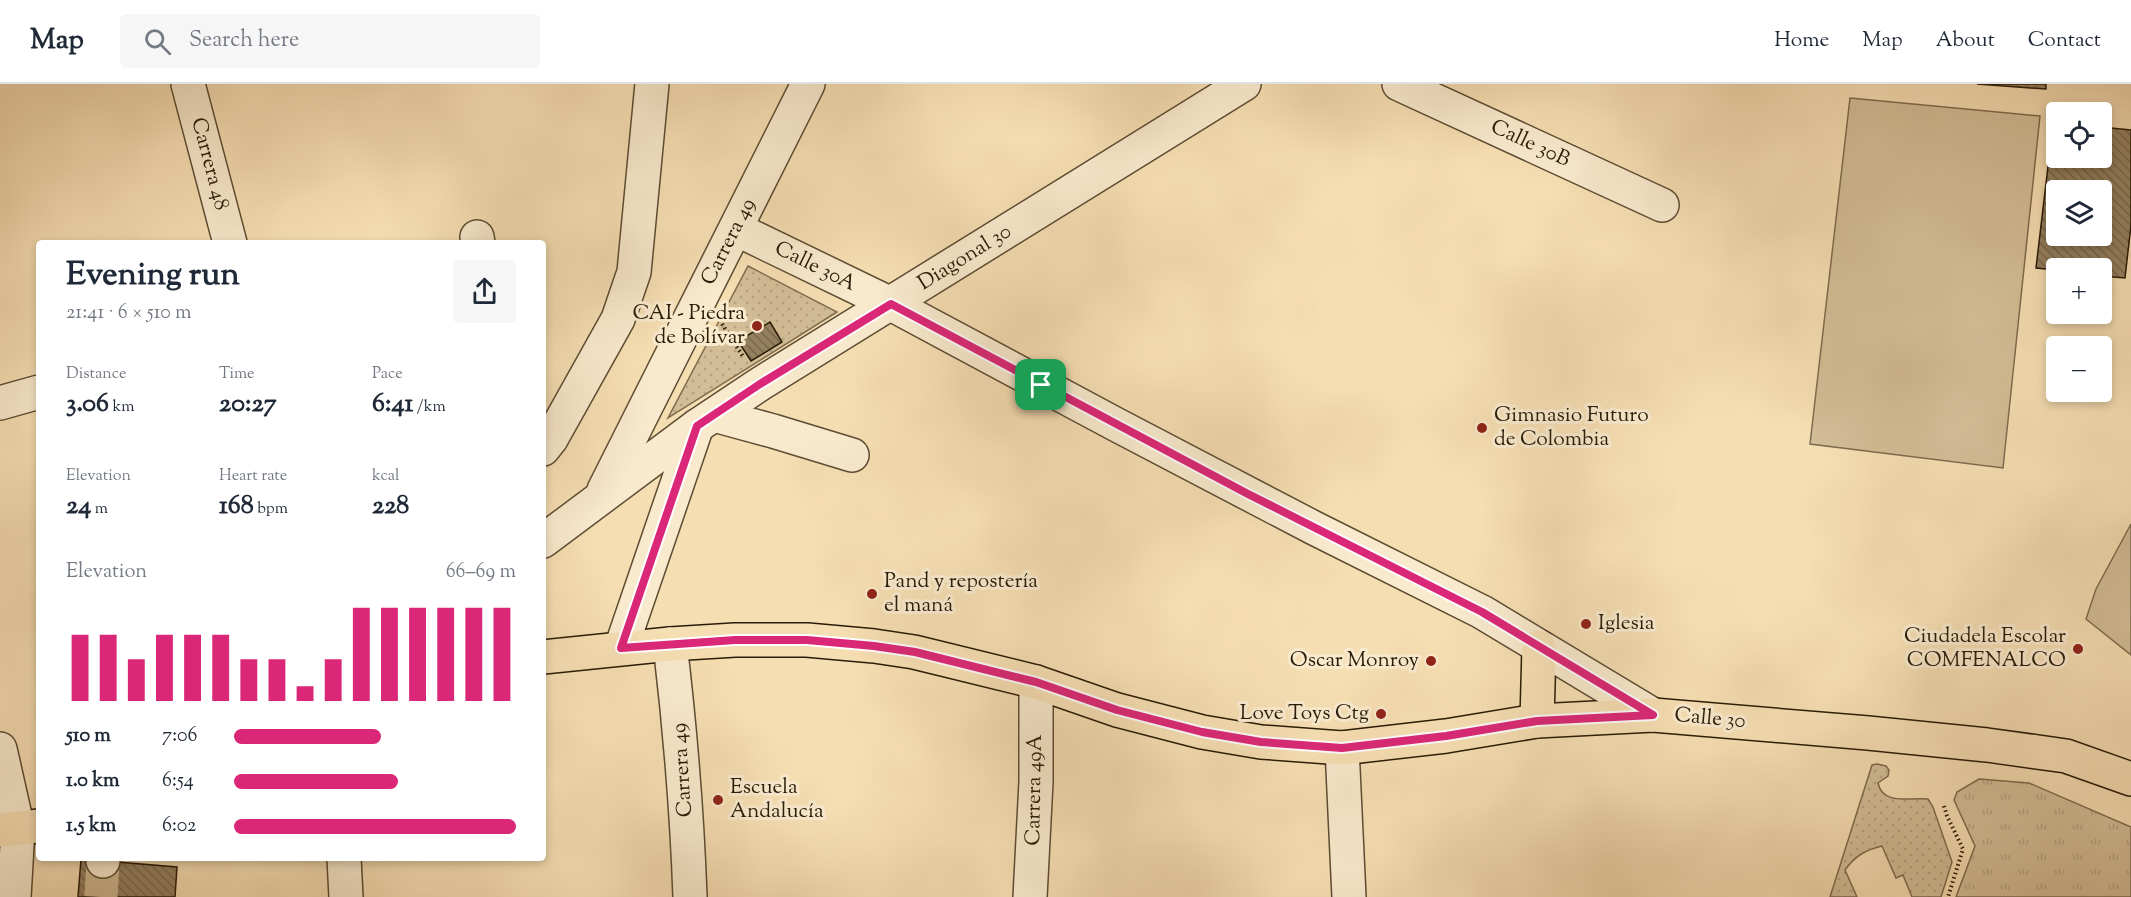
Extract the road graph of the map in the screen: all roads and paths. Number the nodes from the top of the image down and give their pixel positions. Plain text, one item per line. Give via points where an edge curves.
1 (188, 84) edge
2 (652, 84) edge
3 (808, 84) edge
4 (1244, 84) edge
5 (1399, 84) edge
6 (1662, 205) dead end
7 (736, 229) junction
8 (229, 240) edge
9 (891, 304) junction
10 (719, 319) dead end
11 (750, 367) dead end
12 (36, 393) edge
13 (0, 403) edge
14 (705, 421) junction
15 (546, 445) edge
16 (852, 455) dead end
17 (601, 496) junction
18 (547, 526) edge
19 (670, 644) junction
20 (1539, 647) junction
21 (621, 648) junction
22 (546, 657) edge
23 (1036, 682) junction
24 (1653, 715) junction
25 (1537, 721) junction
26 (0, 748) edge
27 (1342, 748) junction
28 (2131, 778) edge
29 (1944, 806) dead end
30 (19, 828) edge
31 (344, 861) edge
32 (14, 897) edge
33 (346, 897) edge
34 (690, 897) edge
35 (1030, 897) edge
36 (1349, 897) edge
37 (1948, 897) edge

1 - 8 street, Carrera 48
2 - 15 street via 634,272 618,319
3 - 7 street, Carrera 49
4 - 9 street, Diagonal 30
5 - 6 street, Calle 30B
7 - 9 street, Calle 30A
7 - 17 street, Carrera 49
9 - 14 street, Diagonal 30
9 - 20 street, Calle 30A via 1314,528 1482,612
10 - 11 path
12 - 13 street
14 - 16 street via 774,431
14 - 17 street, Diagonal 30
14 - 21 street
17 - 18 street, Diagonal 30
19 - 21 main road, Calle 30
19 - 23 main road, Calle 30 via 795,640 874,646 915,652
19 - 34 street, Carrera 49 via 687,812
20 - 24 street, Calle 30A
20 - 25 main road
21 - 22 main road, Calle 30
23 - 27 main road, Calle 30 via 1117,710 1202,732 1261,742
23 - 35 street, Carrera 49A
24 - 25 main road, Calle 30
24 - 28 main road, Calle 30 via 2021,750 2066,756
25 - 27 main road, Calle 30
26 - 30 street
27 - 36 street
29 - 37 path via 1963,849
30 - 32 street
31 - 33 street

